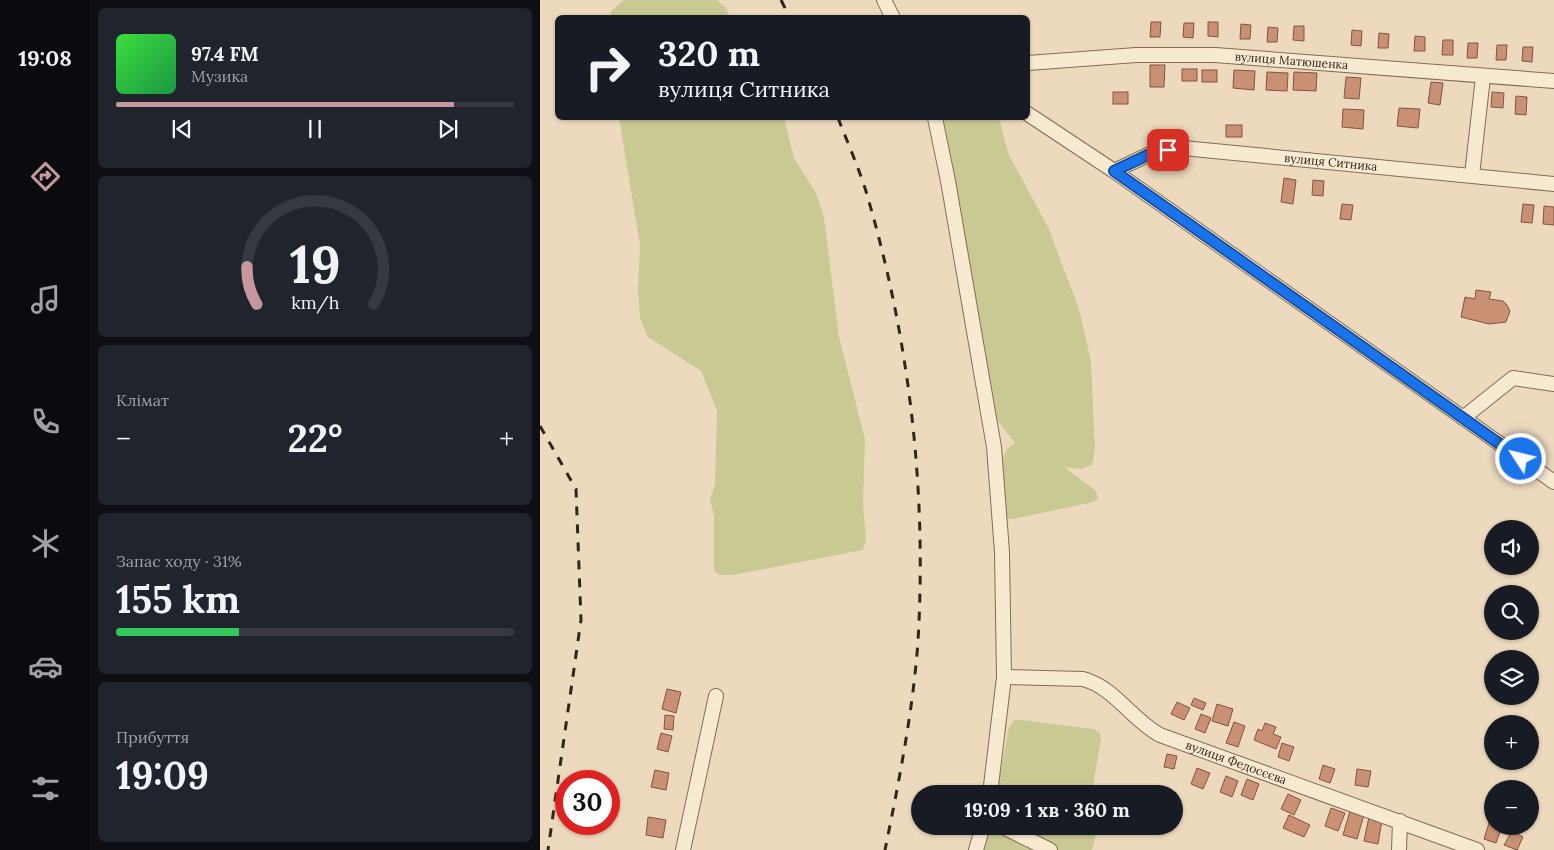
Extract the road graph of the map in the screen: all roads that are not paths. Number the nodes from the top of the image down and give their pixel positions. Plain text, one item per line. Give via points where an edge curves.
1 (884, 0) edge
2 (892, 15) edge
3 (1030, 63) edge
4 (1483, 77) junction
5 (1554, 81) edge
6 (1030, 115) edge
7 (935, 120) edge
8 (1114, 171) junction
9 (1472, 175) junction
10 (1554, 184) edge
11 (1554, 384) edge
12 (1463, 418) junction
13 (1554, 482) edge
14 (1004, 677) junction
15 (716, 696) dead end
16 (991, 785) edge
17 (1400, 821) junction
18 (980, 835) edge
19 (1020, 835) edge
20 (683, 850) edge
21 (976, 850) edge
22 (1050, 850) edge
23 (1400, 850) edge
24 (1478, 850) edge

1 - 2 street
3 - 4 street, вулиця Матюшенка via 1136,55 1215,54
4 - 5 street, вулиця Матюшенка
4 - 9 street
6 - 8 street
7 - 14 street via 994,447 1002,552
8 - 9 street, вулиця Ситника via 1154,152 1183,148
8 - 12 street
9 - 10 street, вулиця Ситника
11 - 12 street via 1513,378
12 - 13 street
14 - 16 street
14 - 17 street, вулиця Федосєєва via 1093,682 1144,727 1160,736
15 - 20 street
17 - 23 street
17 - 24 street, вулиця Федосєєва
18 - 21 street
19 - 22 street

